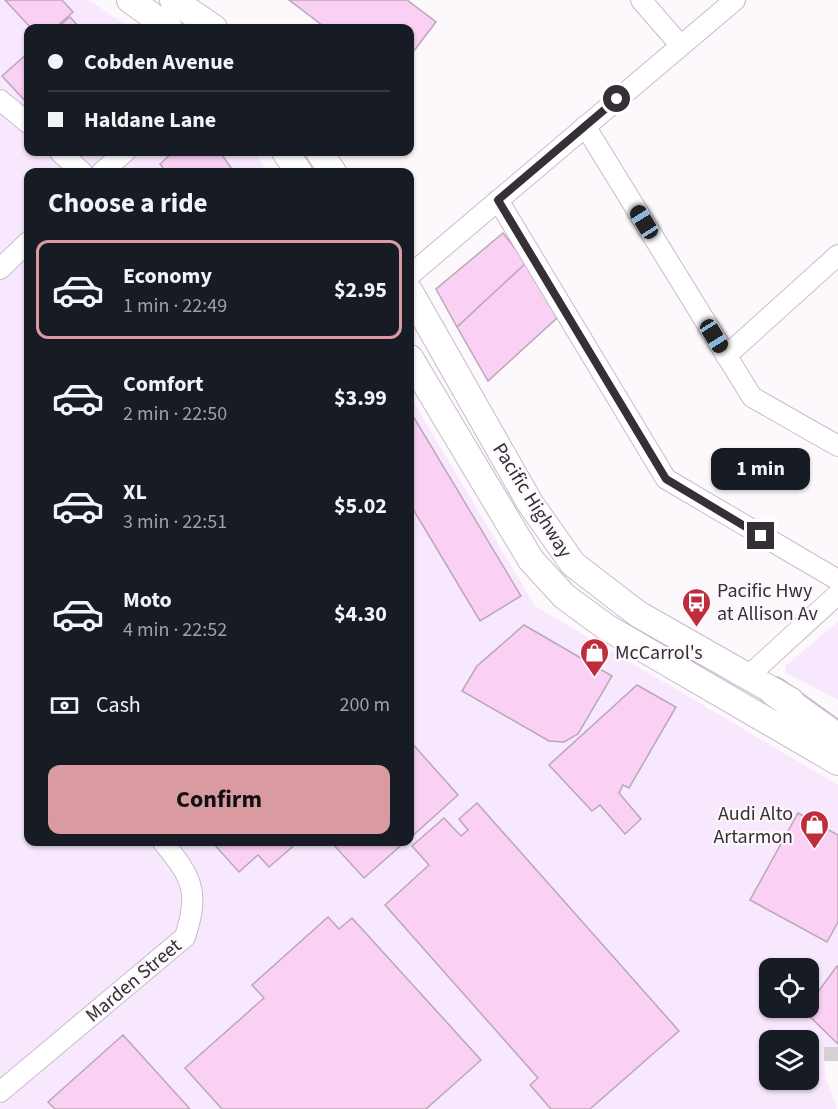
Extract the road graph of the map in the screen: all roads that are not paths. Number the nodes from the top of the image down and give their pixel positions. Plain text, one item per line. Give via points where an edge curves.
1 (173, 0) edge
2 (641, 0) edge
3 (735, 0) edge
4 (136, 2) edge
5 (164, 24) edge
6 (208, 24) edge
7 (681, 46) junction
8 (0, 100) edge
9 (24, 120) edge
10 (585, 126) junction
11 (64, 156) edge
12 (120, 156) edge
13 (78, 168) edge
14 (107, 168) edge
15 (498, 200) junction
16 (24, 246) edge
17 (838, 255) edge
18 (0, 269) edge
19 (414, 272) edge
20 (414, 299) edge
21 (726, 356) junction
22 (414, 365) edge
23 (838, 446) edge
24 (838, 580) edge
25 (838, 594) edge
26 (746, 678) junction
27 (774, 692) junction
28 (838, 722) edge
29 (838, 738) edge
30 (838, 762) edge
31 (166, 846) edge
32 (0, 1092) edge

1 - 6 main road
2 - 7 street
3 - 7 street
4 - 5 main road
7 - 10 street
8 - 9 street
10 - 15 street
10 - 21 street
11 - 13 street
12 - 14 street
15 - 19 street
15 - 24 street via 666,479
16 - 18 street
17 - 21 street
20 - 26 main road, Pacific Highway via 530,502 573,564 638,614
21 - 23 street via 752,397
22 - 30 main road, Pacific Highway via 531,560 564,596 606,627
25 - 26 street
26 - 27 main road, Pacific Highway
27 - 28 main road, Pacific Highway
27 - 29 highway
31 - 32 street, Marden Street via 186,871 192,889 194,911 185,937

